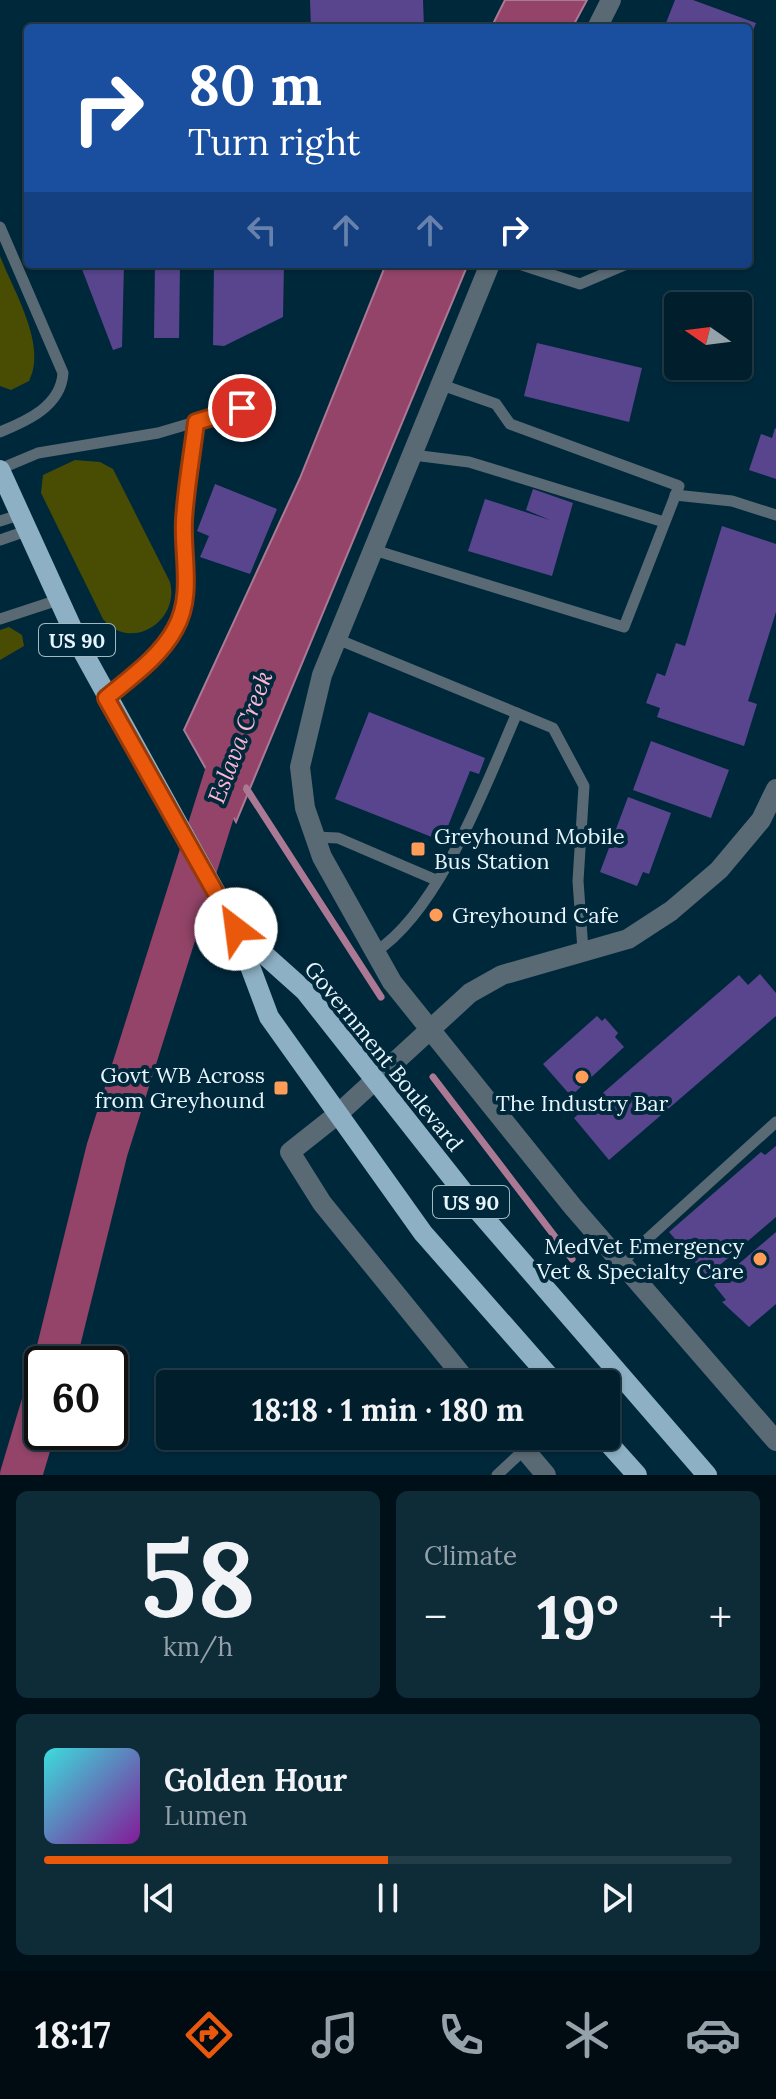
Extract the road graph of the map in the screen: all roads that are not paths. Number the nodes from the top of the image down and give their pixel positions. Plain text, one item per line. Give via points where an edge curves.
1 (611, 0) edge
2 (599, 24) edge
3 (0, 227) edge
4 (488, 268) edge
5 (531, 268) edge
6 (618, 268) edge
7 (442, 385) junction
8 (266, 401) dead end
9 (196, 422) junction
10 (0, 432) edge
11 (413, 455) junction
12 (0, 469) edge
13 (675, 495) junction
14 (776, 515) edge
15 (664, 522) junction
16 (15, 523) edge
17 (0, 540) edge
18 (374, 550) junction
19 (58, 600) junction
20 (0, 619) edge
21 (337, 639) junction
22 (106, 698) junction
23 (517, 713) junction
24 (776, 789) edge
25 (315, 837) junction
26 (436, 880) junction
27 (236, 929) junction
28 (583, 950) junction
29 (375, 952) junction
30 (430, 1030) junction
31 (375, 1080) junction
32 (338, 1114) junction
33 (776, 1122) edge
34 (622, 1262) junction
35 (458, 1370) edge
36 (544, 1370) edge
37 (776, 1441) edge
38 (514, 1450) edge
39 (525, 1450) edge
40 (615, 1450) edge
41 (497, 1475) edge
42 (546, 1475) edge
43 (637, 1475) edge
44 (707, 1475) edge

1 - 2 street
3 - 10 lane via 63,373 53,401
4 - 7 street
5 - 6 lane via 580,284
7 - 11 street
7 - 13 lane via 496,404 510,424 679,486
8 - 9 lane
9 - 12 lane via 38,453
9 - 22 lane via 184,515 182,615 146,665
11 - 15 lane via 469,462
11 - 18 street
12 - 16 main road, Government Boulevard / US 90
13 - 14 lane via 732,501
13 - 15 lane
15 - 18 lane via 624,627
16 - 17 lane
16 - 19 main road, Government Boulevard / US 90
18 - 21 street
19 - 20 lane
19 - 22 main road, Government Boulevard / US 90
21 - 23 lane
21 - 25 street via 318,688 300,767
22 - 27 main road, Government Boulevard / US 90
23 - 26 lane via 457,849
23 - 28 lane via 553,728 584,786 578,881
24 - 28 street via 761,820 719,870 671,911 628,939
25 - 26 lane via 338,838
25 - 29 street
26 - 29 lane via 396,939
27 - 31 main road, Government Boulevard / US 90 via 305,991
27 - 32 main road, Government Boulevard / US 90 via 269,1017
28 - 30 street via 502,975 470,993
29 - 30 street
30 - 31 street
30 - 34 street
31 - 32 street
31 - 44 main road, Government Boulevard / US 90 via 480,1213
32 - 35 street via 290,1152 322,1203
32 - 36 main road, Government Boulevard / US 90 via 423,1233
33 - 34 lane
34 - 37 street
38 - 41 lane
39 - 42 street
40 - 43 main road

